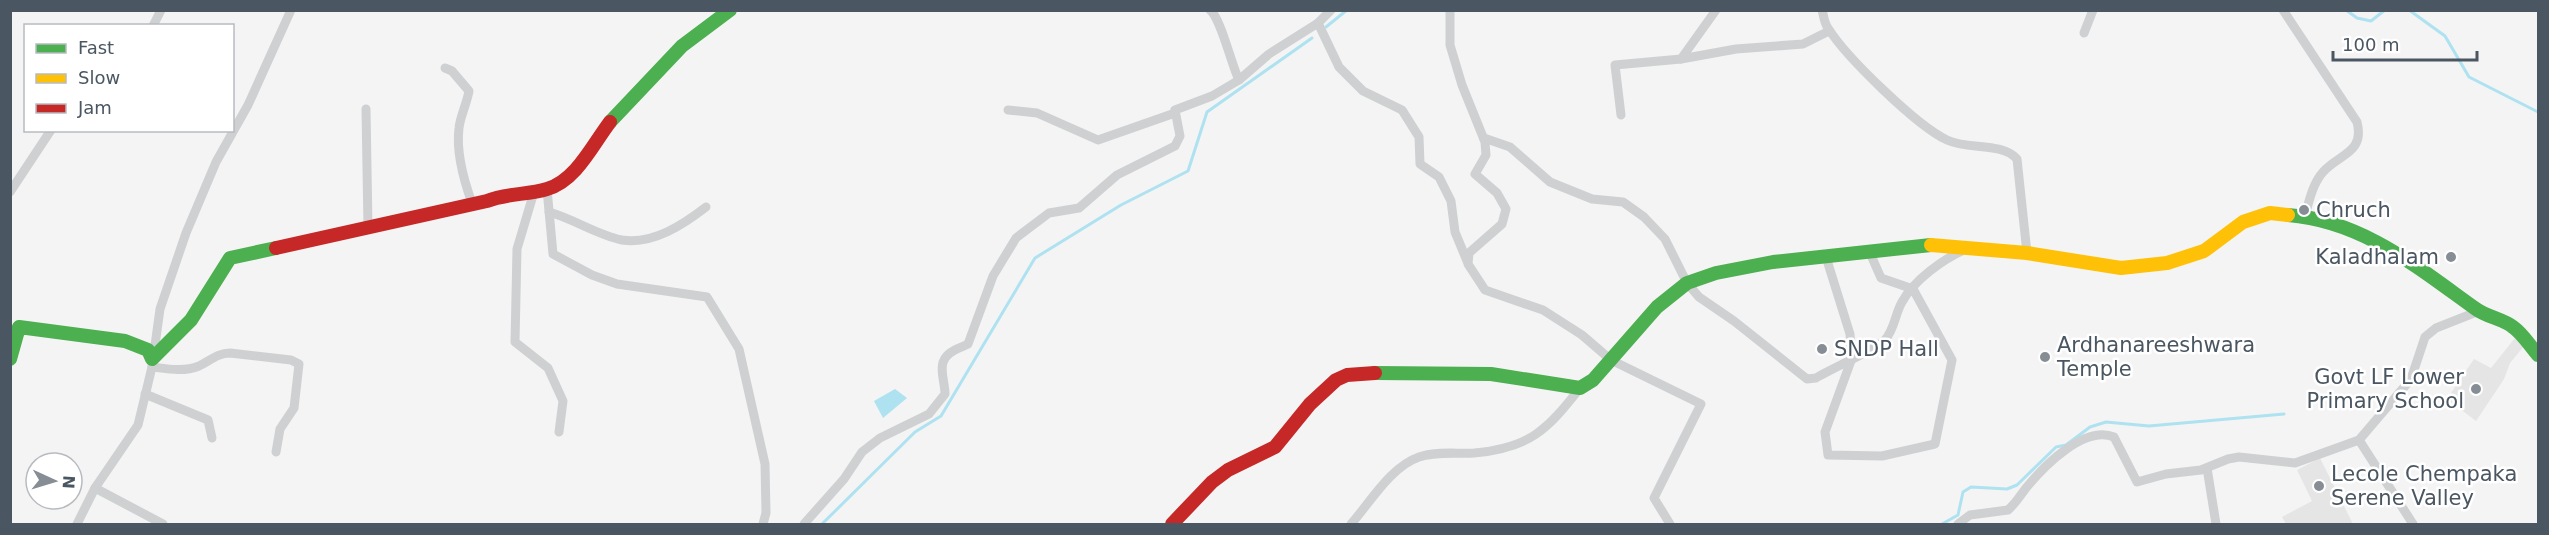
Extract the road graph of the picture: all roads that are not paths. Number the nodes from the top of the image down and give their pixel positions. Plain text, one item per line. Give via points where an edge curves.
1 (161, 10) edge
2 (291, 10) edge
3 (730, 10) edge
4 (1210, 10) edge
5 (1331, 10) edge
6 (1450, 10) edge
7 (1716, 10) edge
8 (1822, 10) edge
9 (2093, 10) edge
10 (2283, 10) edge
11 (1318, 23) junction
12 (154, 24) edge
13 (1829, 31) junction
14 (2084, 33) dead end
15 (1681, 59) junction
16 (445, 68) dead end
17 (1239, 80) junction
18 (366, 109) dead end
19 (1008, 110) dead end
20 (1175, 113) junction
21 (1621, 115) dead end
22 (234, 130) edge
23 (50, 132) edge
24 (233, 132) edge
25 (1484, 138) junction
26 (540, 190) junction
27 (10, 192) edge
28 (472, 203) junction
29 (706, 207) dead end
30 (549, 212) junction
31 (2305, 216) junction
32 (368, 228) junction
33 (1971, 247) junction
34 (1870, 253) junction
35 (2027, 253) junction
36 (1826, 257) junction
37 (1467, 262) junction
38 (1687, 282) junction
39 (1913, 289) junction
40 (2479, 311) junction
41 (2538, 355) edge
42 (1852, 358) junction
43 (10, 359) edge
44 (1611, 360) junction
45 (152, 363) junction
46 (1580, 388) junction
47 (145, 394) junction
48 (559, 432) dead end
49 (212, 438) dead end
50 (2359, 441) junction
51 (276, 452) dead end
52 (2207, 468) junction
53 (95, 488) junction
54 (77, 525) edge
55 (163, 525) edge
56 (763, 525) edge
57 (804, 525) edge
58 (1172, 525) edge
59 (1351, 525) edge
60 (1670, 525) edge
61 (1958, 525) edge
62 (2216, 525) edge
63 (2413, 525) edge

1 - 12 street
2 - 22 street
3 - 26 street via 697,34 650,78 611,120 588,154 555,186
4 - 17 street via 1217,16
5 - 11 street
6 - 25 street via 1450,45
7 - 15 street
8 - 13 street
9 - 14 street
10 - 31 street via 2357,122 2360,134 2350,151 2323,172
11 - 17 street via 1269,54
11 - 37 street via 1339,67 1363,91 1402,110 1419,137 1420,164 1439,177 1451,201 1455,232
13 - 15 street via 1803,44 1712,52
13 - 35 street via 1879,86 1923,125 1948,141 2000,150 2017,159
15 - 21 street via 1615,65
16 - 28 street via 469,91 459,125 459,142
17 - 20 street
18 - 32 street
19 - 20 street via 1036,113 1098,140
20 - 57 street via 1180,136 1175,146 1117,175 1079,208 1049,213 1016,238 993,276 968,344 951,352 941,366 945,394 940,402 929,414 880,438 862,452
23 - 27 street
24 - 45 street via 186,233 160,309
25 - 37 street via 1486,155 1475,174 1497,193 1506,214 1502,224 1469,253
25 - 38 street via 1510,147 1550,182 1592,199 1623,202 1665,239
26 - 28 street
26 - 30 street
26 - 48 street via 517,249 515,342 548,368 563,400
28 - 32 street
29 - 30 street via 665,233 623,240
30 - 56 street via 552,254 617,284 707,297 739,349 764,459
31 - 35 street via 2270,213 2243,222 2204,251 2167,263 2121,268
31 - 40 street via 2361,232 2409,259
32 - 45 street via 230,258 192,320
33 - 34 street via 1927,245
33 - 35 street
33 - 39 street via 1952,256
34 - 36 street
34 - 39 street via 1881,278
36 - 38 street via 1716,273
36 - 42 street via 1850,334
37 - 44 street via 1485,290 1543,310
38 - 42 street via 1699,297 1807,379
38 - 44 street via 1657,307
39 - 42 street via 1900,304 1886,339
39 - 42 street via 1952,360 1935,444 1882,456 1828,455 1825,432
40 - 41 street via 2513,327
40 - 50 street via 2425,336 2411,379
43 - 45 street via 19,327 125,341 148,350
44 - 46 street
44 - 60 street via 1701,404 1654,498
45 - 47 street
45 - 51 street via 176,370 197,367 220,353 230,353 299,364 294,408 280,429
46 - 58 street via 1491,374 1393,371 1347,375 1310,404 1275,447 1212,482
46 - 59 street via 1558,416 1528,441 1476,453 1418,457 1385,483
47 - 49 street via 208,420
47 - 53 street via 138,425
50 - 52 street via 2295,463 2239,458
50 - 63 street
52 - 61 street via 2140,485 2114,437 2086,437 2067,448 2008,510 1970,515
52 - 62 street
53 - 54 street
53 - 55 street

